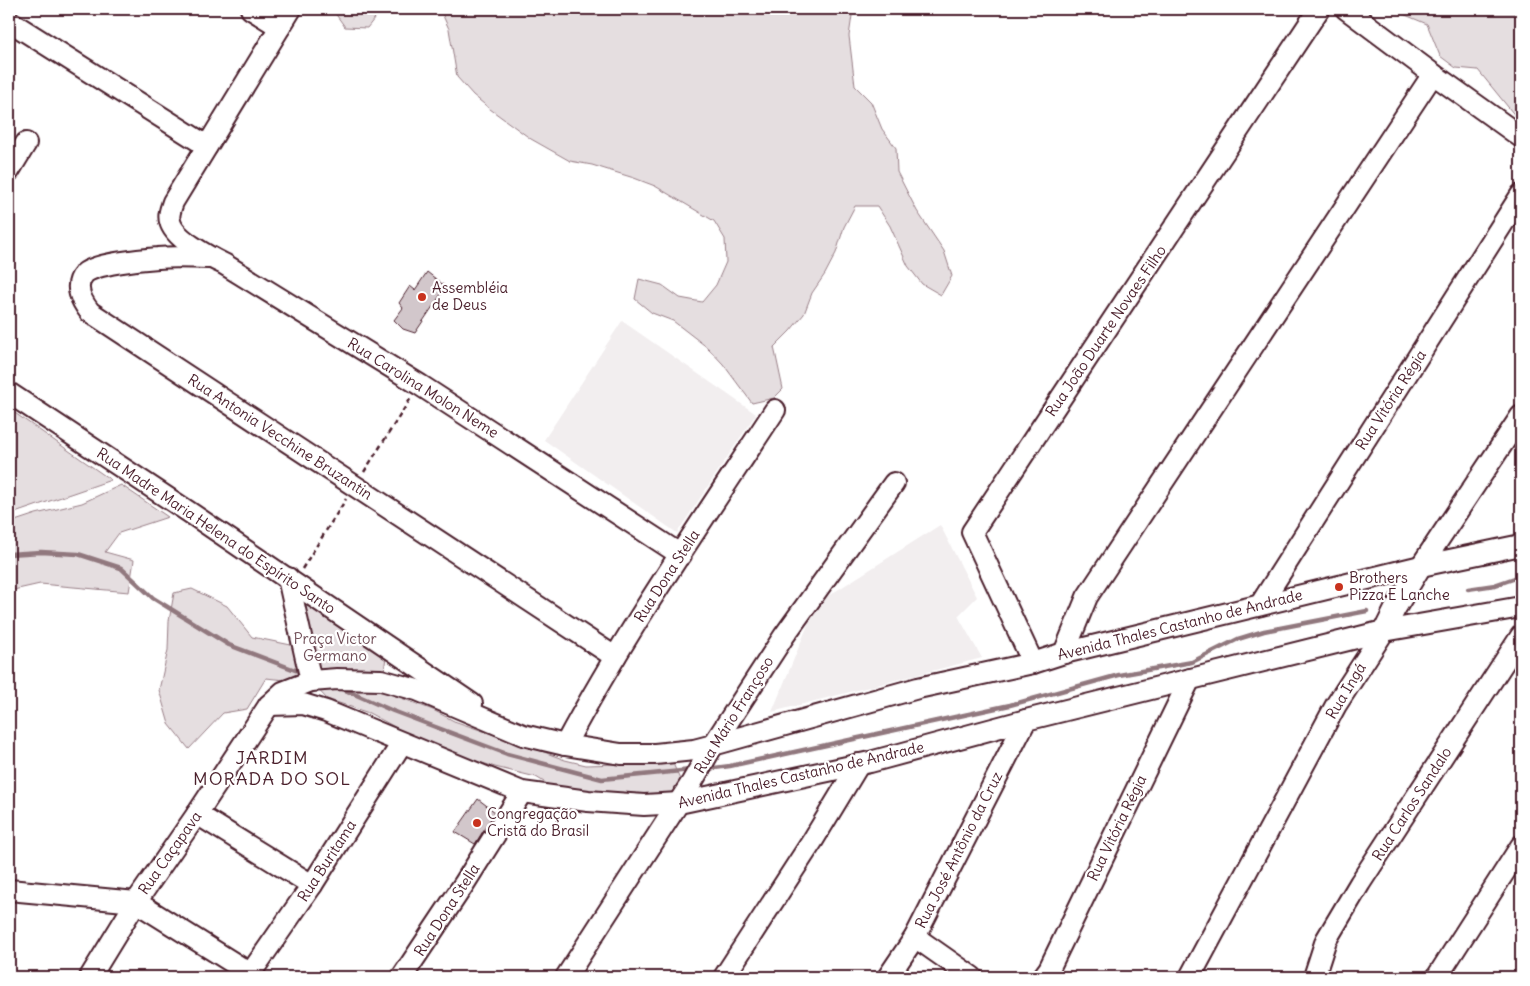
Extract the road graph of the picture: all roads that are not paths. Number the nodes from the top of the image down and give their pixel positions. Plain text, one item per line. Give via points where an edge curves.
1 (251, 9) edge
2 (292, 9) edge
3 (1319, 9) edge
4 (1346, 9) edge
5 (9, 21) edge
6 (280, 27) junction
7 (1433, 74) junction
8 (1521, 137) edge
9 (26, 143) dead end
10 (207, 146) junction
11 (9, 171) edge
12 (1521, 196) edge
13 (212, 258) junction
14 (9, 393) edge
15 (775, 410) dead end
16 (1521, 416) edge
17 (894, 483) dead end
18 (1521, 545) edge
19 (681, 554) junction
20 (1421, 566) junction
21 (291, 580) junction
22 (1260, 605) junction
23 (1521, 608) edge
24 (1384, 631) junction
25 (1521, 636) edge
26 (1064, 653) junction
27 (615, 657) junction
28 (1033, 663) junction
29 (1190, 679) junction
30 (311, 681) junction
31 (269, 705) junction
32 (1026, 720) junction
33 (523, 735) junction
34 (402, 743) junction
35 (565, 745) junction
36 (713, 745) junction
37 (859, 764) junction
38 (522, 792) junction
39 (679, 803) junction
40 (197, 814) junction
41 (1521, 846) edge
42 (312, 885) junction
43 (9, 890) edge
44 (136, 902) junction
45 (915, 937) junction
46 (250, 975) edge
47 (90, 977) edge
48 (402, 977) edge
49 (566, 977) edge
50 (724, 977) edge
51 (888, 977) edge
52 (972, 977) edge
53 (1043, 977) edge
54 (1190, 977) edge
55 (1314, 977) edge
56 (1437, 977) edge

1 - 6 street
2 - 6 street
3 - 28 street, Rua João Duarte Novaes Filho via 972,532
4 - 7 street
5 - 10 street
6 - 10 street
7 - 8 street
7 - 26 street via 1087,597
9 - 11 street
10 - 13 street, Rua Carolina Molon Neme via 173,202 169,220 181,236
12 - 22 street, Rua Vitória Régia
13 - 19 street, Rua Carolina Molon Neme via 420,385
13 - 27 street, Rua Antonia Vecchine Bruzantin via 159,258 90,269 80,280 80,297 90,312
14 - 21 street, Rua Madre Maria Helena do Espírito Santo
15 - 19 street, Rua Dona Stella
16 - 20 street, Rua Ingá
17 - 36 street, Rua Mário Françoso via 784,636
18 - 20 street, Avenida Thales Castanho de Andrade
19 - 27 street, Rua Dona Stella
20 - 22 street, Avenida Thales Castanho de Andrade
20 - 24 street, Rua Ingá
21 - 30 street
21 - 33 street, Rua Madre Maria Helena do Espírito Santo
22 - 26 street, Avenida Thales Castanho de Andrade
23 - 24 street, Avenida Thales Castanho de Andrade
24 - 29 street, Avenida Thales Castanho de Andrade
24 - 54 street, Rua Ingá via 1336,706
25 - 55 street, Rua Carlos Sandalo via 1326,940
26 - 28 street, Avenida Thales Castanho de Andrade
27 - 35 street, Rua Dona Stella
28 - 36 street, Avenida Thales Castanho de Andrade via 918,688
29 - 32 street, Avenida Thales Castanho de Andrade
29 - 53 street, Rua Vitória Régia
30 - 31 street, Avenida Thales Castanho de Andrade via 283,692
30 - 33 street, Avenida Thales Castanho de Andrade via 381,680 417,690
31 - 34 street, Avenida Thales Castanho de Andrade via 303,704 326,710
31 - 40 street, Rua Caçapava
32 - 37 street, Avenida Thales Castanho de Andrade
32 - 45 street, Rua José Antônio da Cruz
33 - 35 street, Avenida Thales Castanho de Andrade
34 - 38 street, Avenida Thales Castanho de Andrade
34 - 42 street, Rua Buritama
35 - 36 street, Avenida Thales Castanho de Andrade via 620,754 655,754
36 - 39 street, Rua Mário Françoso
37 - 39 street, Avenida Thales Castanho de Andrade
37 - 50 street
38 - 39 street, Avenida Thales Castanho de Andrade via 597,802
38 - 48 street, Rua Dona Stella
39 - 49 street, Rua Mário Françoso
40 - 42 street
40 - 44 street, Rua Caçapava
41 - 56 street
42 - 46 street, Rua Buritama
43 - 44 street
44 - 46 street
44 - 47 street, Rua Caçapava
45 - 51 street, Rua José Antônio da Cruz
45 - 52 street

